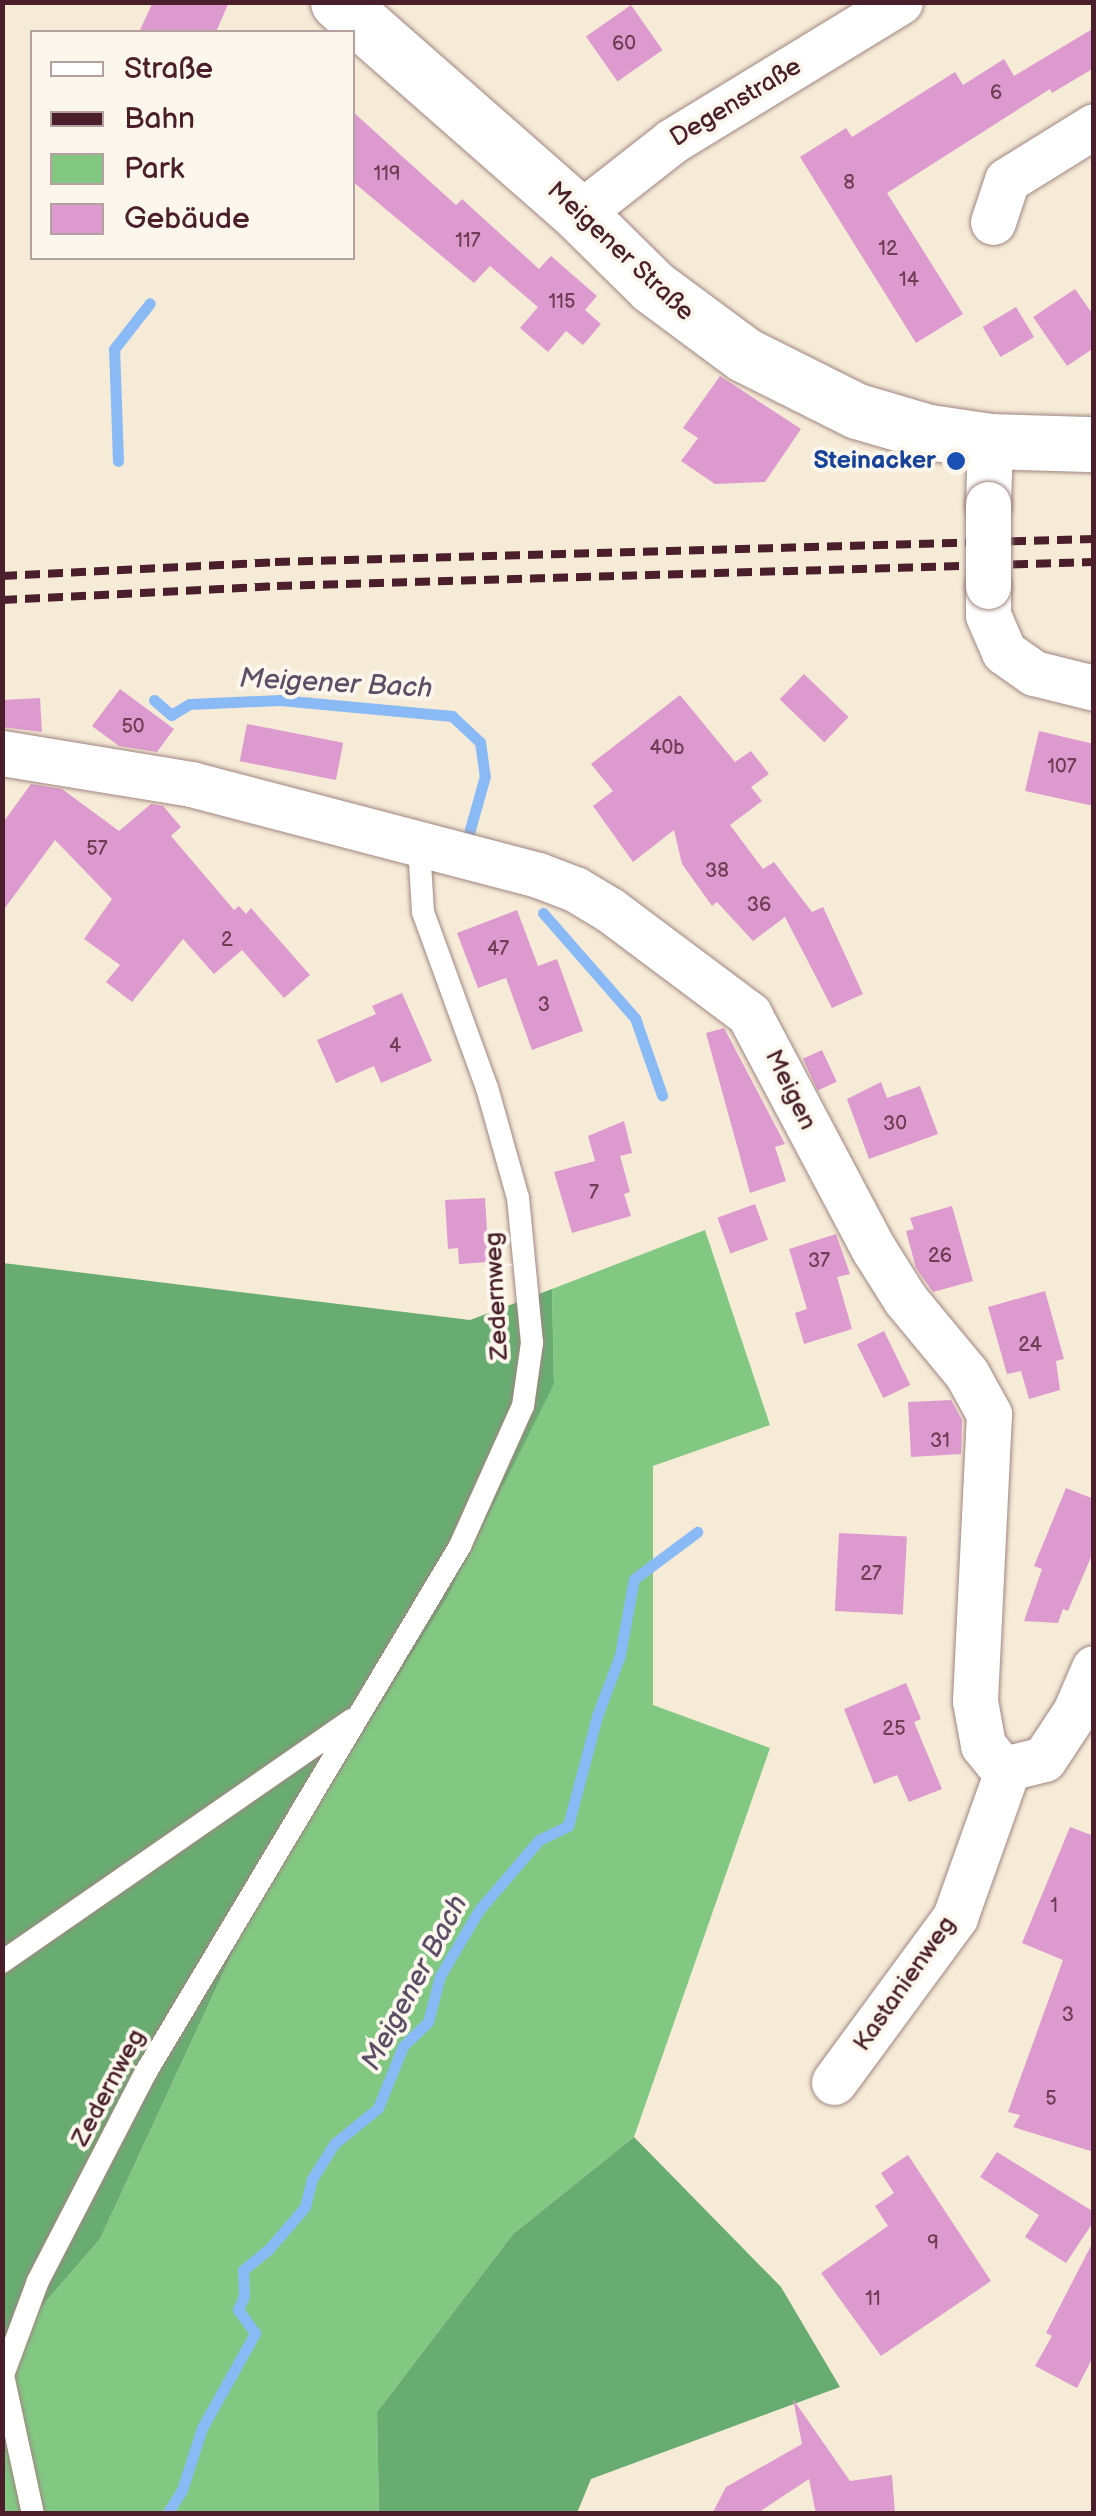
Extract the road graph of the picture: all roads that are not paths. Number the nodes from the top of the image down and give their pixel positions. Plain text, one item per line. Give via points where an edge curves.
1 (338, 2) edge
2 (900, 2) edge
3 (1094, 126) edge
4 (580, 214) junction
5 (993, 222) dead end
6 (990, 441) junction
7 (1094, 444) edge
8 (1094, 688) edge
9 (2, 753) edge
10 (418, 846) junction
11 (1094, 1668) edge
12 (358, 1716) junction
13 (1008, 1768) junction
14 (2, 1962) edge
15 (834, 2082) dead end
16 (33, 2514) edge

1 - 4 street, Meigener Straße
2 - 4 street, Degenstraße via 672,141
3 - 5 street via 1007,180
4 - 6 street, Meigener Straße via 683,312 780,374 857,411 944,436
6 - 7 street
6 - 8 street, bridge via 988,615 1004,652 1034,672
9 - 10 street, Meigen via 191,784
10 - 12 lane, Zedernweg via 423,912 518,1198 532,1343 523,1406 460,1546
10 - 13 street, Meigen via 575,889 718,988 748,1014 768,1044 873,1248 905,1299 962,1366 989,1414 975,1700 983,1745
11 - 13 street via 1044,1759
12 - 14 lane, Zedernweg
12 - 16 lane, Zedernweg via 146,2072 38,2281 2,2374
13 - 15 street, Kastanienweg via 955,1917

